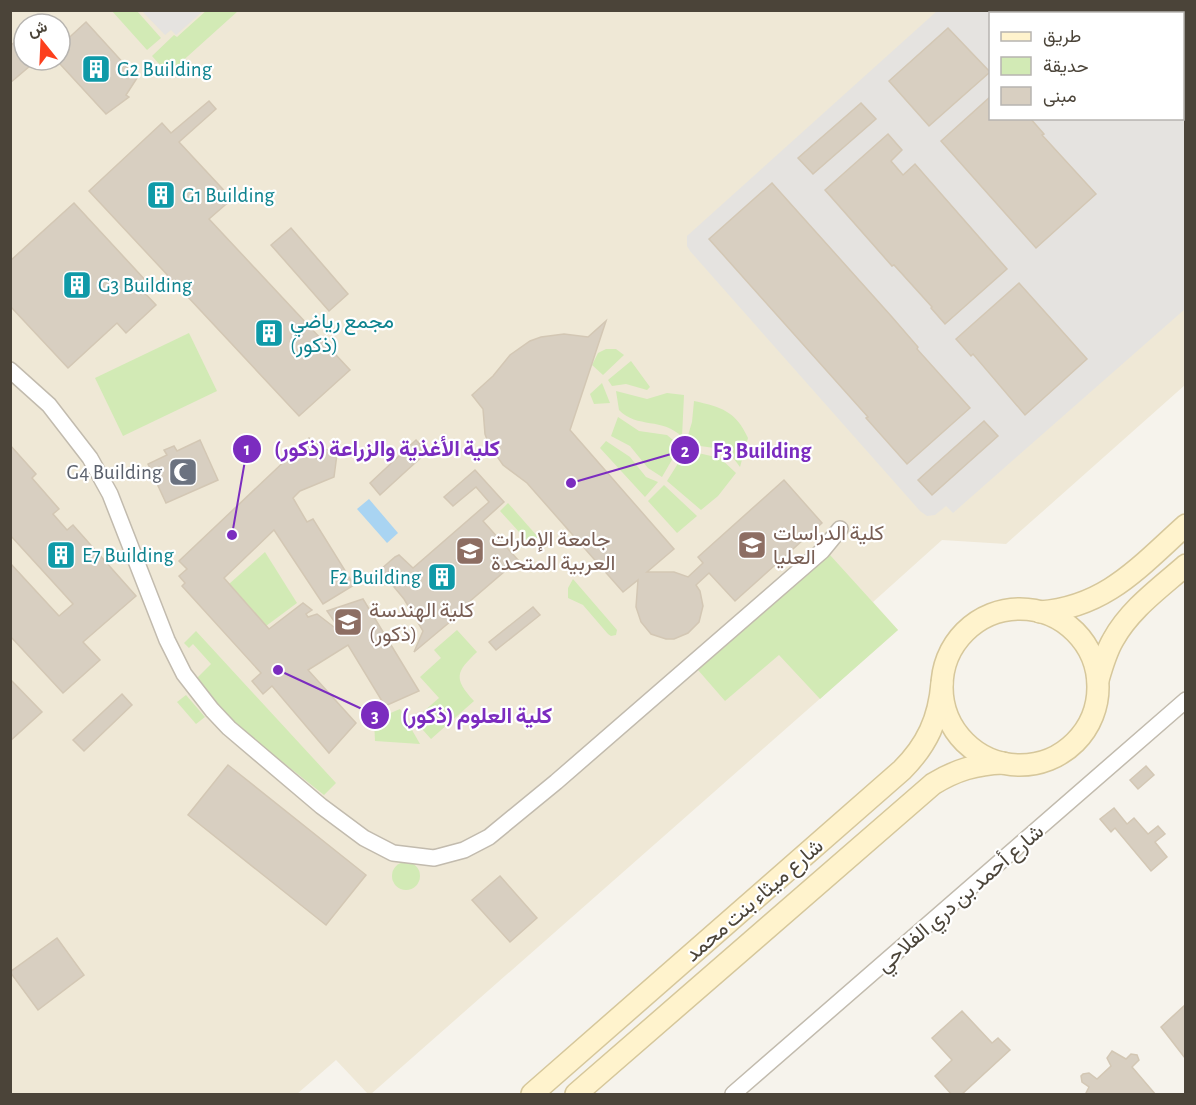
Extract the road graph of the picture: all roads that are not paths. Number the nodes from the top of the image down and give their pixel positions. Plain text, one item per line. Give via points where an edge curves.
1 (10, 370) edge
2 (1185, 525) edge
3 (840, 529) dead end
4 (1185, 565) edge
5 (1039, 612) junction
6 (1098, 680) junction
7 (942, 684) junction
8 (1185, 700) edge
9 (1003, 763) junction
10 (532, 1095) edge
11 (576, 1095) edge
12 (733, 1095) edge

1 - 3 street via 49,405 90,458 110,494 167,640 184,674 212,710 321,806 364,838 393,853 434,858 464,850 489,837 822,551
2 - 5 main road via 1098,598 1079,606
4 - 6 main road via 1123,624 1112,641
5 - 6 main road via 1064,623 1084,642
5 - 7 main road via 1002,612 978,622 952,649
6 - 9 main road via 1093,716 1072,746 1039,763
7 - 9 main road via 945,710 958,734 978,753
7 - 10 main road, شارع ميثاء بنت محمد via 935,722 927,740 902,770
8 - 12 street, شارع أحمد بن دري الفلاحي
9 - 11 main road, شارع ميثاء بنت محمد via 966,767 933,784

